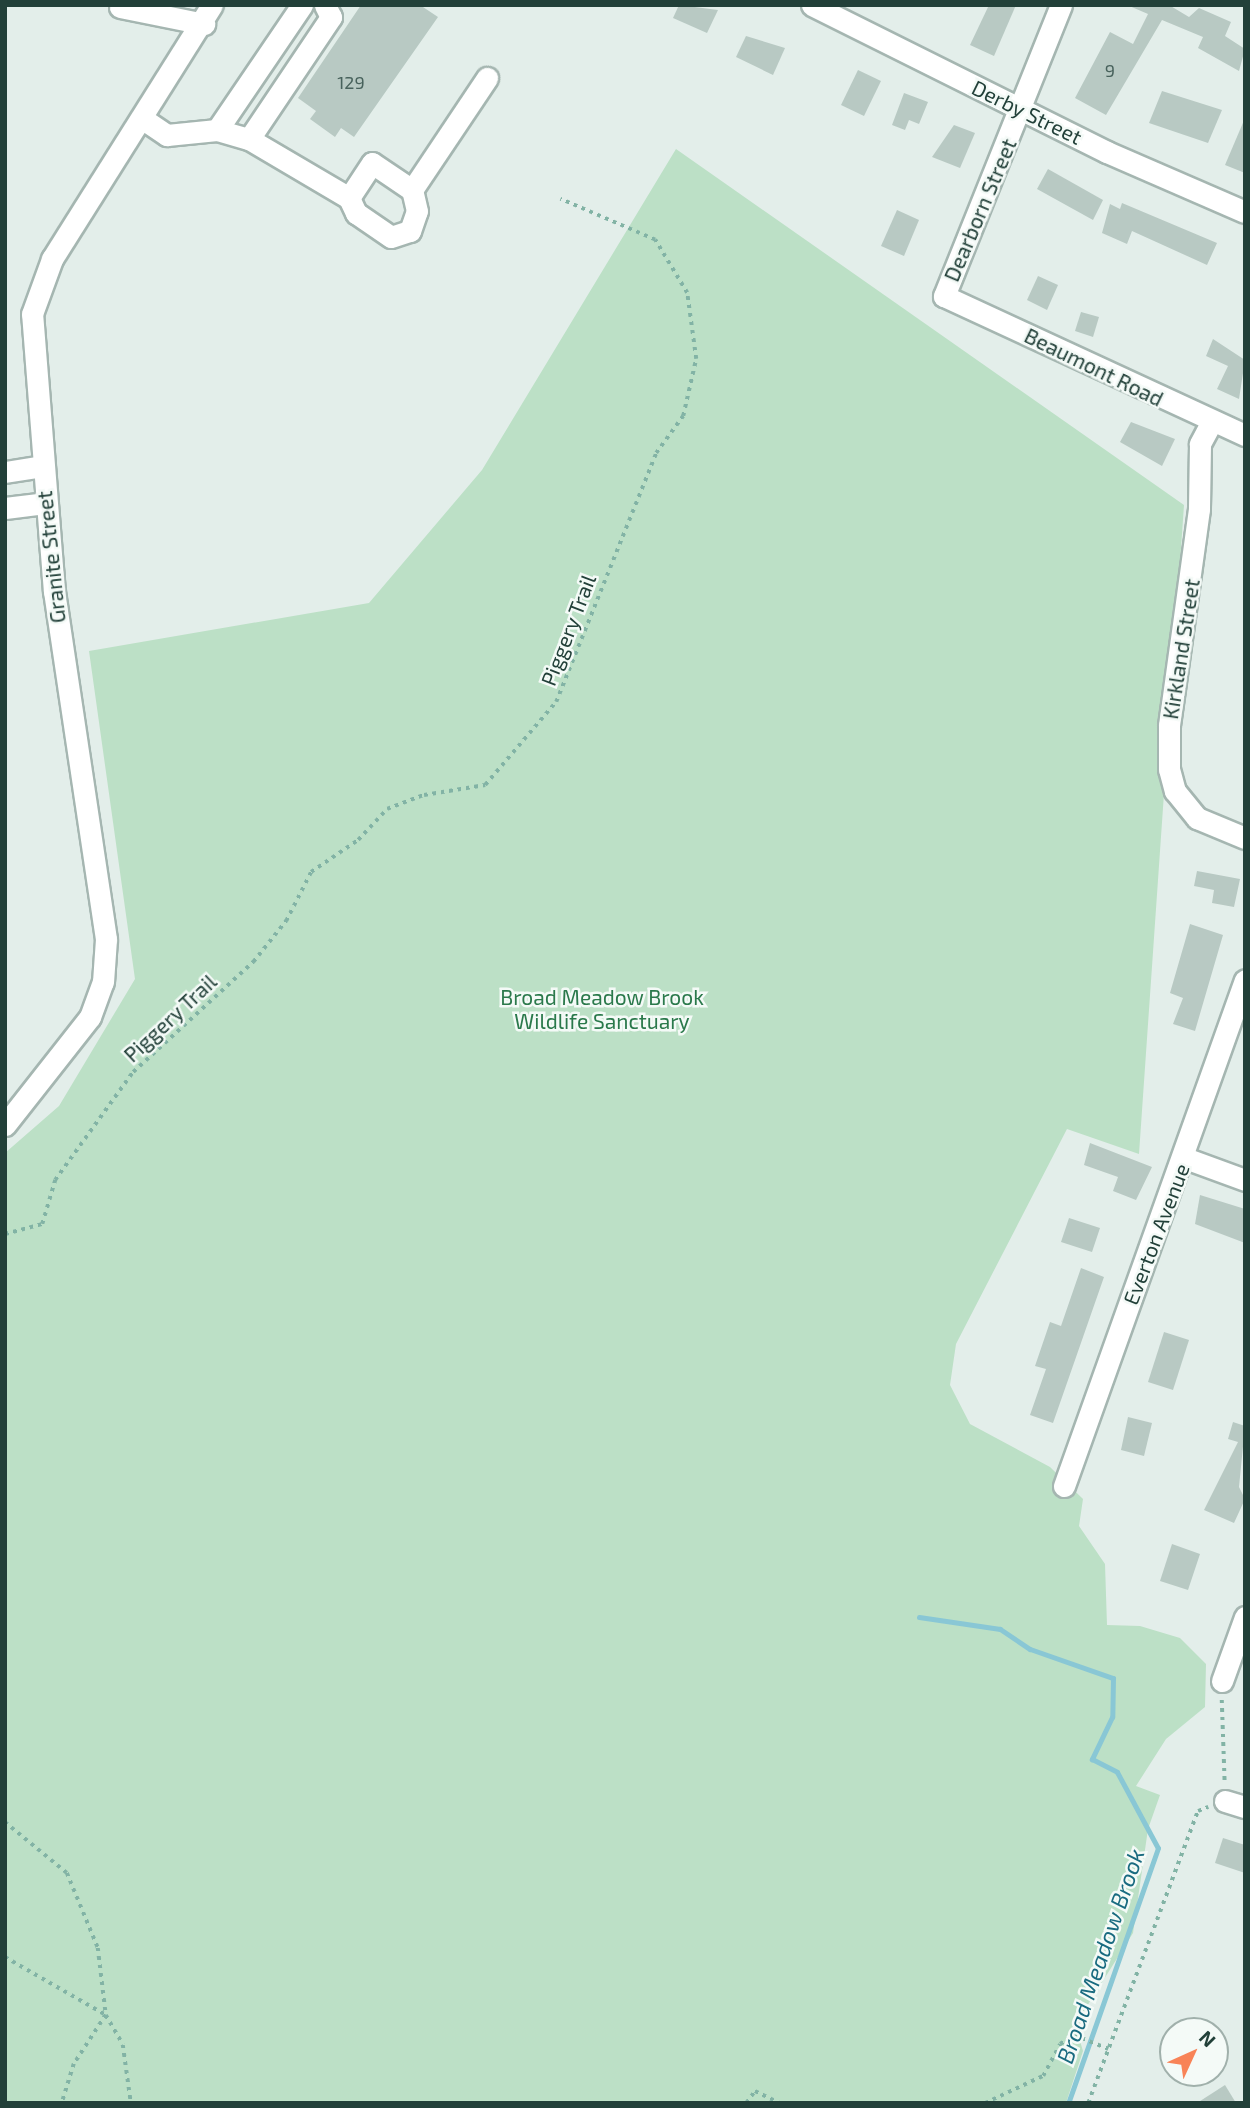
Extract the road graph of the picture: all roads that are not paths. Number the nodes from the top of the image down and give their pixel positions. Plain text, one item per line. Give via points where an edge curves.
1 (302, 5) edge
2 (326, 5) edge
3 (812, 5) edge
4 (1061, 5) edge
5 (120, 8) dead end
6 (208, 15) edge
7 (487, 78) dead end
8 (1021, 110) junction
9 (143, 119) junction
10 (217, 130) junction
11 (249, 139) junction
12 (412, 190) junction
13 (349, 198) junction
14 (1245, 212) edge
15 (944, 296) joint
16 (1211, 423) junction
17 (1245, 435) edge
18 (41, 466) junction
19 (5, 472) edge
20 (45, 503) junction
21 (5, 508) edge
22 (1245, 838) edge
23 (1245, 980) edge
24 (1245, 1032) edge
25 (1224, 1040) junction
26 (5, 1125) edge
27 (1185, 1157) junction
28 (1245, 1180) edge
29 (1064, 1486) dead end
30 (1245, 1617) edge
31 (1222, 1681) road end

1 - 10 street
2 - 11 street via 331,17
3 - 8 street, Derby Street
4 - 8 street, Dearborn Street
5 - 6 street
6 - 9 street, Granite Street
7 - 12 street
8 - 14 street, Derby Street
8 - 15 street, Dearborn Street
9 - 10 street via 181,138
9 - 18 street, Granite Street via 37,291 30,337
10 - 11 street
11 - 13 street
12 - 13 street via 372,163
12 - 13 street via 416,211 410,231 391,237 356,213
15 - 16 street, Beaumont Road
16 - 17 street, Beaumont Road
16 - 22 street, Kirkland Street via 1200,444 1199,509 1169,725 1169,769 1175,791 1197,818
18 - 19 street
18 - 20 street, Granite Street
20 - 21 street
20 - 26 street, Granite Street via 68,705 106,939 103,982 90,1017
23 - 25 street, Everton Avenue
24 - 25 street
25 - 27 street, Everton Avenue
27 - 28 street
27 - 29 street, Everton Avenue
30 - 31 street

